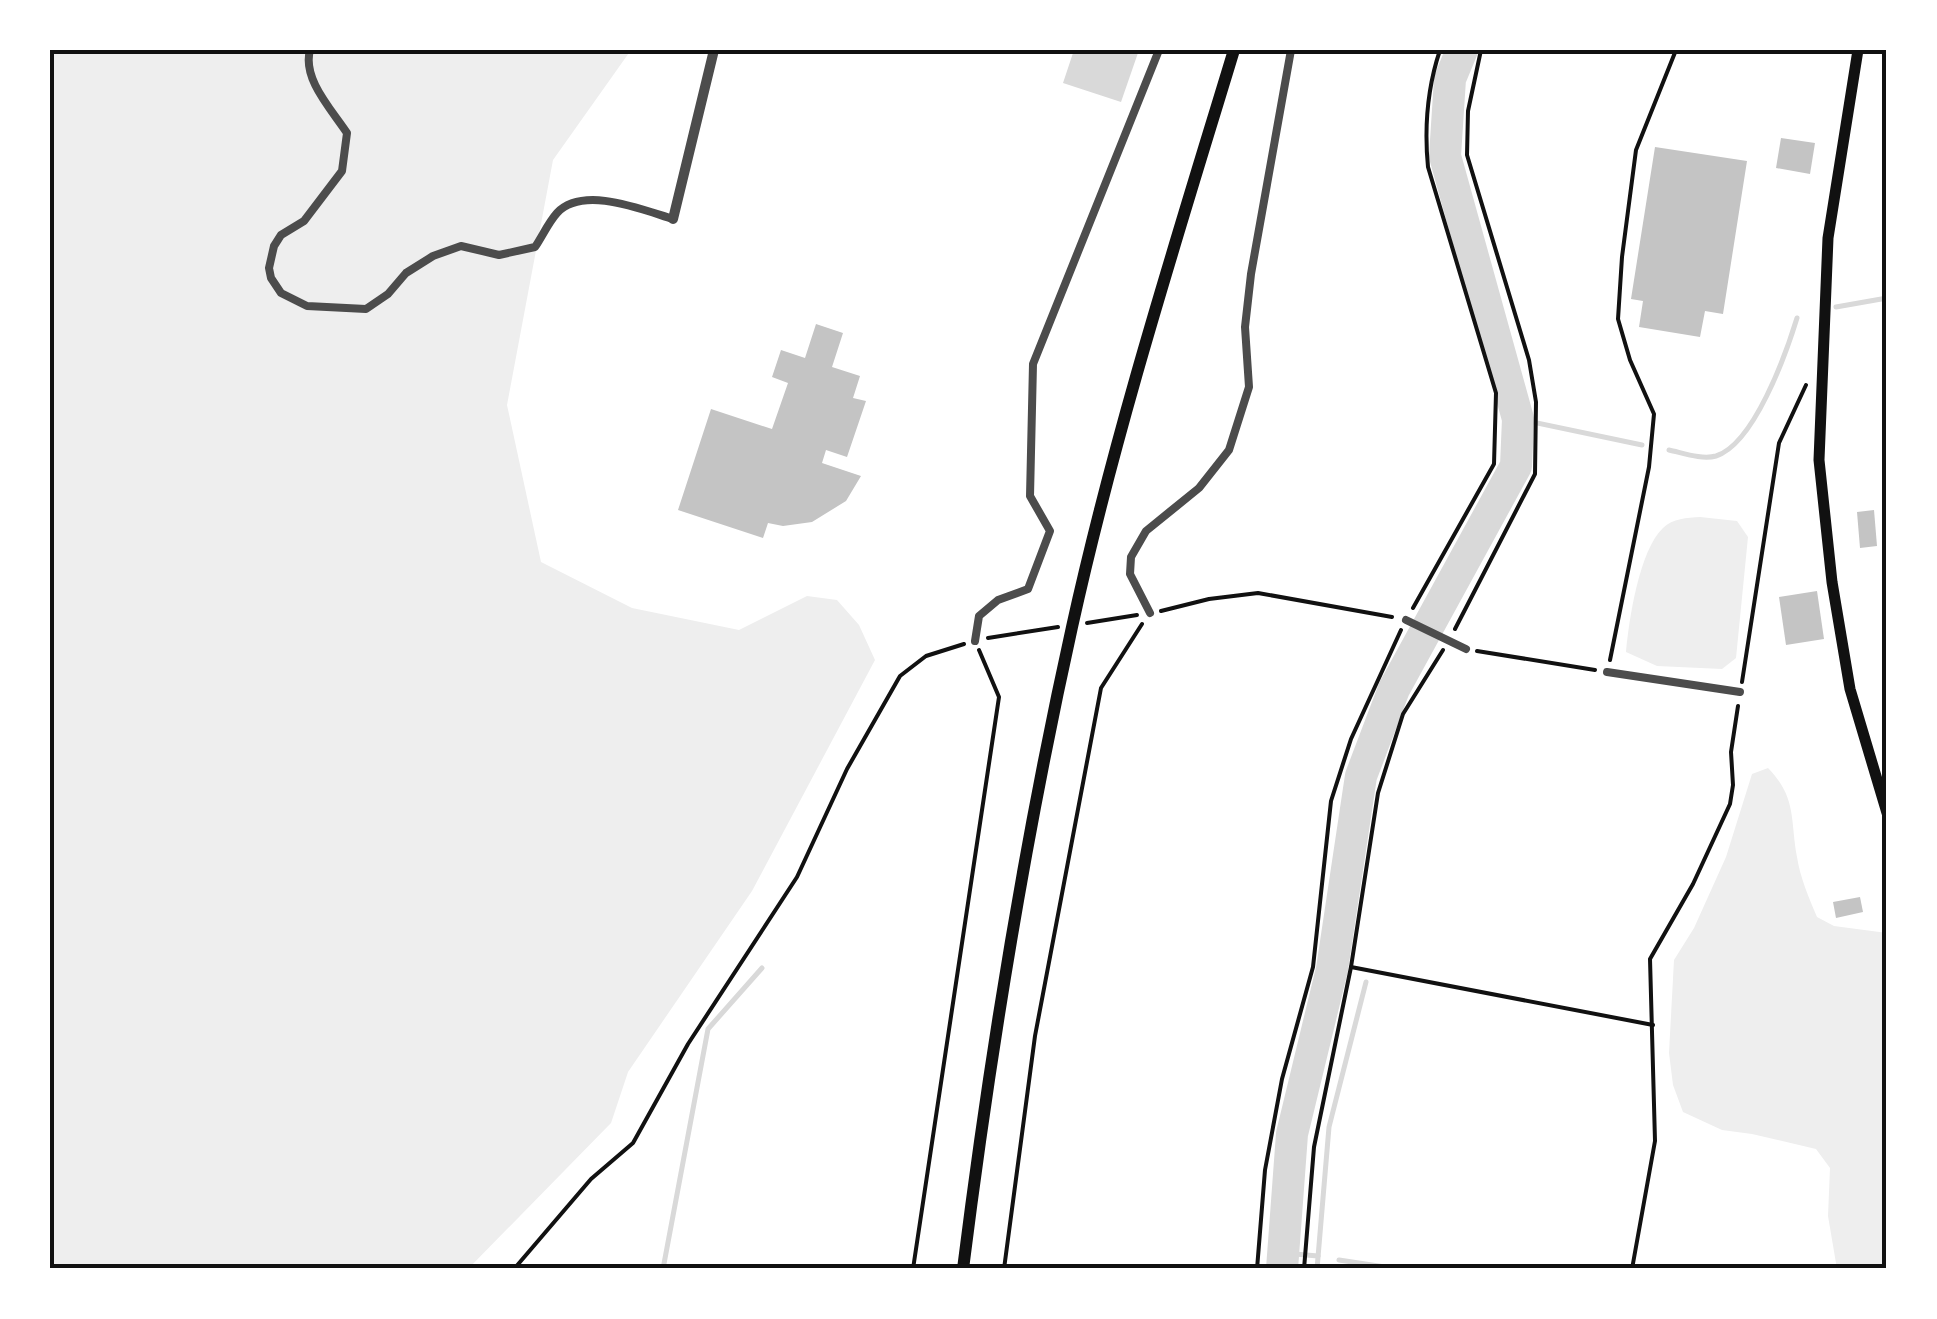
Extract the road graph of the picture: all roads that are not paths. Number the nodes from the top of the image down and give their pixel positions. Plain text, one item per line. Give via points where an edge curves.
1 (310, 50) edge
2 (714, 50) edge
3 (1159, 50) edge
4 (1234, 50) edge
5 (1292, 50) edge
6 (1858, 50) edge
7 (673, 219) joint
8 (1150, 614) road end
9 (1406, 620) road end
10 (976, 641) road end
11 (1466, 649) road end
12 (1608, 672) road end
13 (1740, 692) road end
14 (1887, 813) edge
15 (962, 1269) edge

1 - 7 street via 310,76 347,133 342,171 304,221 281,235 272,255 271,278 281,293 307,306 366,308 432,256 462,246 499,255 535,248 571,202 614,201
2 - 7 street
3 - 10 street via 1034,364 1030,496 1050,530 1028,589 979,616
4 - 15 highway via 1149,331 1072,626 990,1056
5 - 8 street via 1250,274 1249,387 1229,450 1198,488 1146,531 1131,557 1130,574
6 - 14 main road via 1828,238 1820,460 1850,688
9 - 11 street
12 - 13 street

